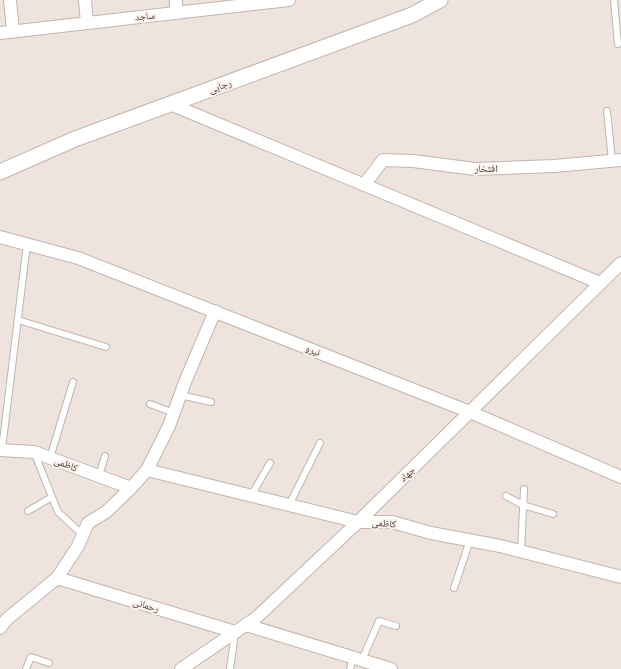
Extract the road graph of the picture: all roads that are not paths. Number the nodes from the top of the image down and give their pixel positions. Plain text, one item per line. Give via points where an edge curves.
1 (10, 0) edge
2 (85, 0) edge
3 (176, 0) edge
4 (289, 0) edge
5 (440, 0) edge
6 (614, 0) edge
7 (262, 2) edge
8 (176, 13) junction
9 (86, 23) junction
10 (13, 31) junction
11 (0, 33) edge
12 (618, 44) dead end
13 (170, 104) junction
14 (607, 111) dead end
15 (616, 161) edge
16 (0, 172) edge
17 (364, 185) junction
18 (0, 237) edge
19 (27, 244) junction
20 (621, 263) edge
21 (600, 283) junction
22 (215, 311) junction
23 (18, 320) junction
24 (106, 347) dead end
25 (73, 382) dead end
26 (180, 395) junction
27 (211, 402) dead end
28 (150, 404) dead end
29 (470, 412) junction
30 (174, 413) junction
31 (320, 442) dead end
32 (1, 449) edge
33 (34, 452) junction
34 (105, 456) dead end
35 (50, 458) junction
36 (270, 463) dead end
37 (147, 470) junction
38 (99, 476) junction
39 (621, 476) edge
40 (131, 488) junction
41 (524, 489) dead end
42 (251, 496) junction
43 (506, 496) dead end
44 (52, 497) junction
45 (288, 505) junction
46 (523, 505) junction
47 (28, 511) dead end
48 (553, 514) dead end
49 (358, 522) junction
50 (83, 535) junction
51 (470, 540) junction
52 (521, 551) junction
53 (621, 577) edge
54 (57, 578) junction
55 (454, 588) dead end
56 (246, 625) junction
57 (396, 626) dead end
58 (0, 628) edge
59 (235, 632) junction
60 (355, 662) edge
61 (49, 663) dead end
62 (387, 668) edge
63 (26, 669) edge
64 (181, 669) edge
65 (230, 669) edge

1 - 10 street
2 - 9 street
3 - 8 street
4 - 7 street, ساجد
5 - 13 street, رجایی via 412,15
6 - 12 lane
7 - 8 street, ساجد
8 - 9 street, ساجد
9 - 10 street, ساجد
10 - 11 street, ساجد
13 - 16 street, رجایی via 74,140
13 - 17 street
14 - 15 lane
15 - 17 street, افتخار via 476,169 383,160
17 - 21 street
18 - 19 street, نیرو
19 - 22 street, نیرو via 78,258
19 - 23 lane
20 - 21 street, جهاد
21 - 29 street, جهاد
22 - 26 street
22 - 29 street, نیرو
23 - 24 lane
23 - 32 lane
25 - 35 lane
26 - 27 lane
26 - 30 street
28 - 30 lane
29 - 39 street, نیرو
29 - 49 street, جهاد
30 - 37 street
31 - 45 lane
32 - 33 street, کاظمی
33 - 35 street, کاظمی
33 - 44 lane
34 - 38 lane
35 - 38 street, کاظمی
36 - 42 lane
37 - 40 street
37 - 42 street, کاظمی
38 - 40 street, کاظمی
40 - 50 street via 106,512 88,523
41 - 46 lane
42 - 45 street, کاظمی
43 - 46 lane
44 - 47 lane
44 - 50 lane via 58,512
45 - 49 street, کاظمی
46 - 48 lane
46 - 52 lane
49 - 51 street, کاظمی via 392,522
49 - 56 street, جهاد
50 - 54 street
51 - 52 street, کاظمی
51 - 55 lane
52 - 53 street, کاظمی
54 - 58 street via 7,619
54 - 59 street, رحمانی
56 - 59 street, جهاد
56 - 60 street
57 - 60 lane via 378,621
59 - 64 street, جهاد
59 - 65 lane
60 - 62 street
61 - 63 lane via 31,656

